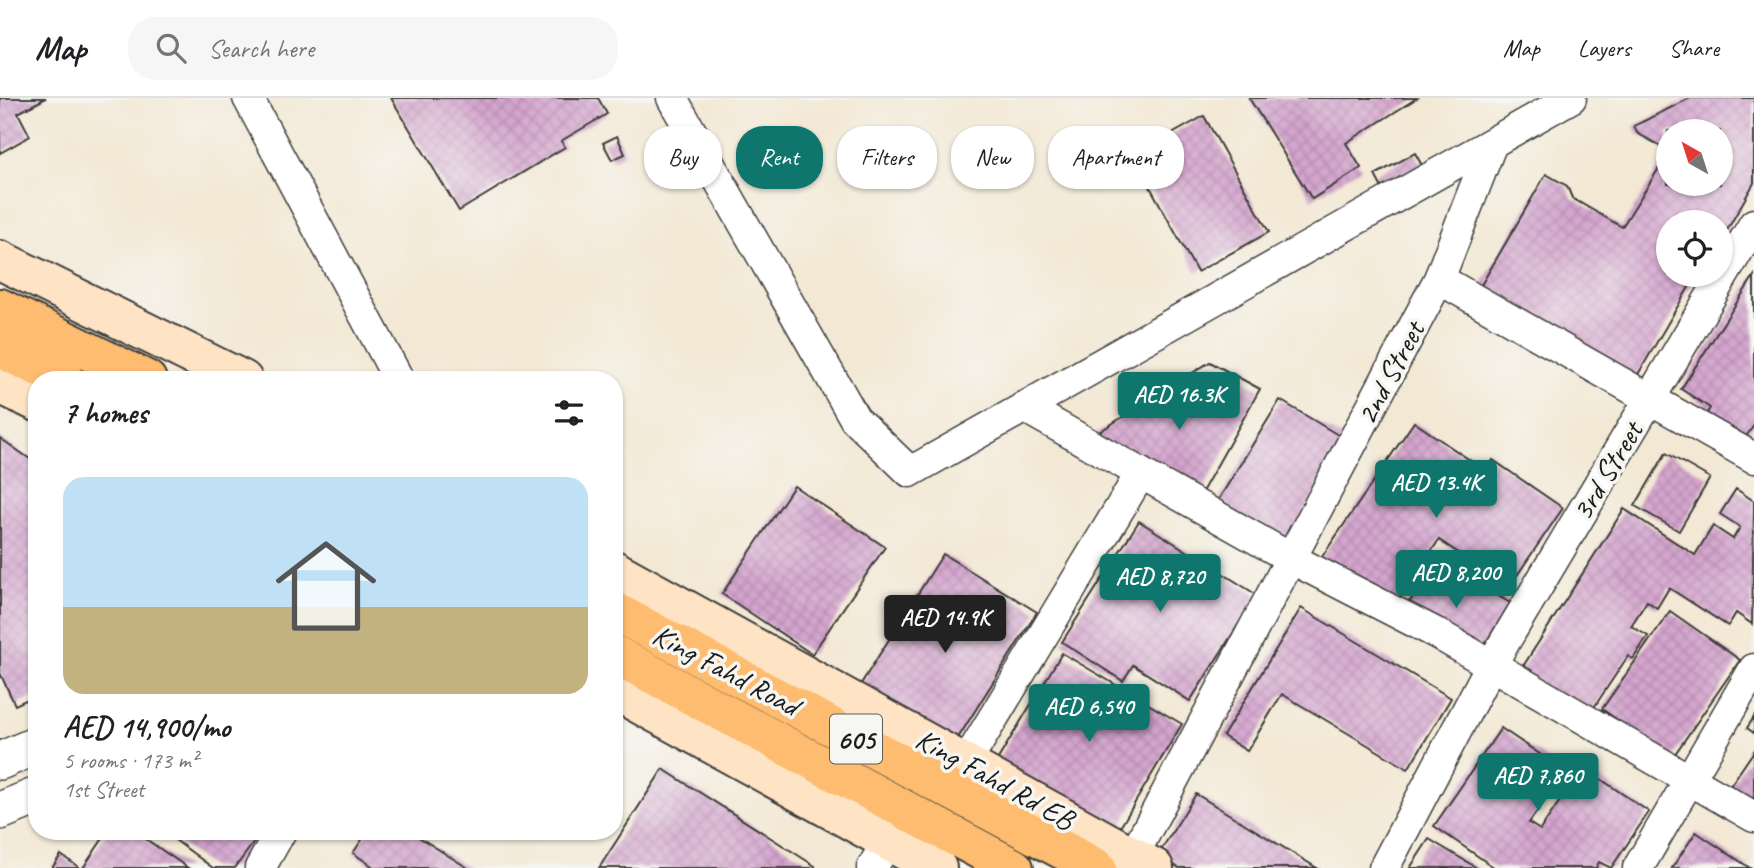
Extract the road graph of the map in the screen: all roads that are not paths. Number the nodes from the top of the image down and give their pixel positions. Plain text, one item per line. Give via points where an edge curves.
1 (672, 98) edge
2 (1572, 98) edge
3 (260, 102) edge
4 (1492, 143) junction
5 (1754, 224) edge
6 (0, 260) edge
7 (1439, 279) junction
8 (0, 308) edge
9 (0, 348) edge
10 (47, 371) edge
11 (129, 371) edge
12 (225, 371) edge
13 (394, 371) edge
14 (0, 384) edge
15 (28, 398) edge
16 (1650, 399) junction
17 (1024, 407) junction
18 (1754, 458) edge
19 (1141, 473) junction
20 (1292, 559) junction
21 (623, 575) edge
22 (623, 616) edge
23 (623, 659) edge
24 (1491, 665) junction
25 (1754, 668) edge
26 (623, 696) edge
27 (28, 750) edge
28 (0, 761) edge
29 (966, 763) junction
30 (1689, 779) junction
31 (28, 800) edge
32 (0, 811) edge
33 (1754, 817) edge
34 (276, 840) edge
35 (880, 855) edge
36 (1143, 862) edge
37 (260, 868) edge
38 (937, 868) edge
39 (1014, 868) edge
40 (1097, 868) edge
41 (1384, 868) edge
42 (1638, 868) edge

1 - 17 street via 855,419 910,472
2 - 4 street
3 - 13 street
4 - 7 street, 2nd Street
4 - 17 street
5 - 16 street, 3rd Street
6 - 12 main road
7 - 16 street
7 - 20 street, 2nd Street
8 - 11 highway
9 - 10 highway
14 - 15 main road
16 - 18 street
16 - 24 street, 3rd Street
17 - 19 street
19 - 20 street
19 - 29 street
20 - 24 street
20 - 36 street, 2nd Street
21 - 29 main road, King Fahd Rd EB
22 - 40 highway, King Fahd Road / 605
23 - 39 highway, King Fahd Road / 605
24 - 30 street
24 - 41 street, 3rd Street
25 - 30 street
26 - 35 main road
27 - 28 street
29 - 36 main road, King Fahd Rd EB
30 - 33 street
30 - 42 street
31 - 32 street
34 - 37 street
35 - 38 main road

